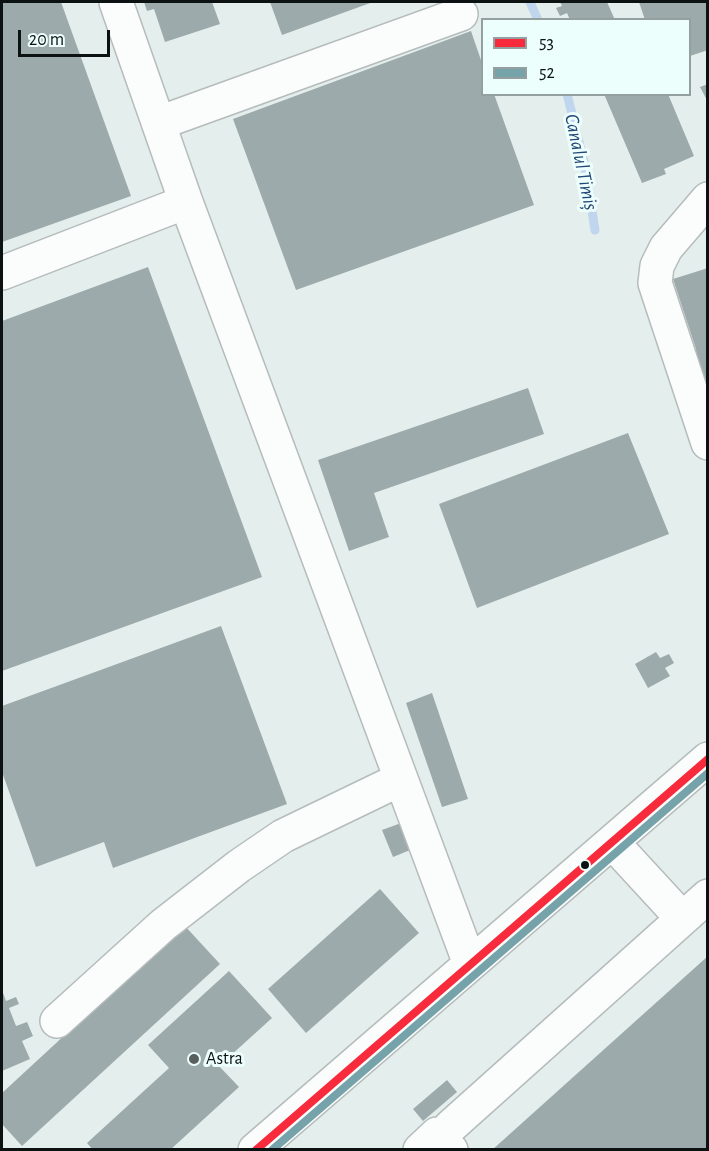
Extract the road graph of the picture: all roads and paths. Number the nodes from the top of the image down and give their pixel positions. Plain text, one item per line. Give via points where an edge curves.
1 (116, 2) edge
2 (461, 14) dead end
3 (159, 123) junction
4 (708, 199) edge
5 (186, 202) junction
6 (708, 233) edge
7 (666, 248) junction
8 (2, 273) edge
9 (708, 443) edge
10 (708, 759) edge
11 (401, 779) junction
12 (612, 842) junction
13 (708, 896) edge
14 (682, 918) junction
15 (470, 964) junction
16 (57, 1021) dead end
17 (451, 1138) edge
18 (255, 1149) edge
19 (420, 1149) edge

1 - 3 street
2 - 3 street
3 - 5 street
4 - 7 street
5 - 8 street
5 - 11 street
6 - 7 street
7 - 9 street via 657,266 655,282
10 - 12 street
11 - 15 street
11 - 16 street via 283,836 239,866 163,926
12 - 14 street
12 - 15 street
13 - 14 street
14 - 17 street
15 - 18 street
17 - 19 street via 437,1134

